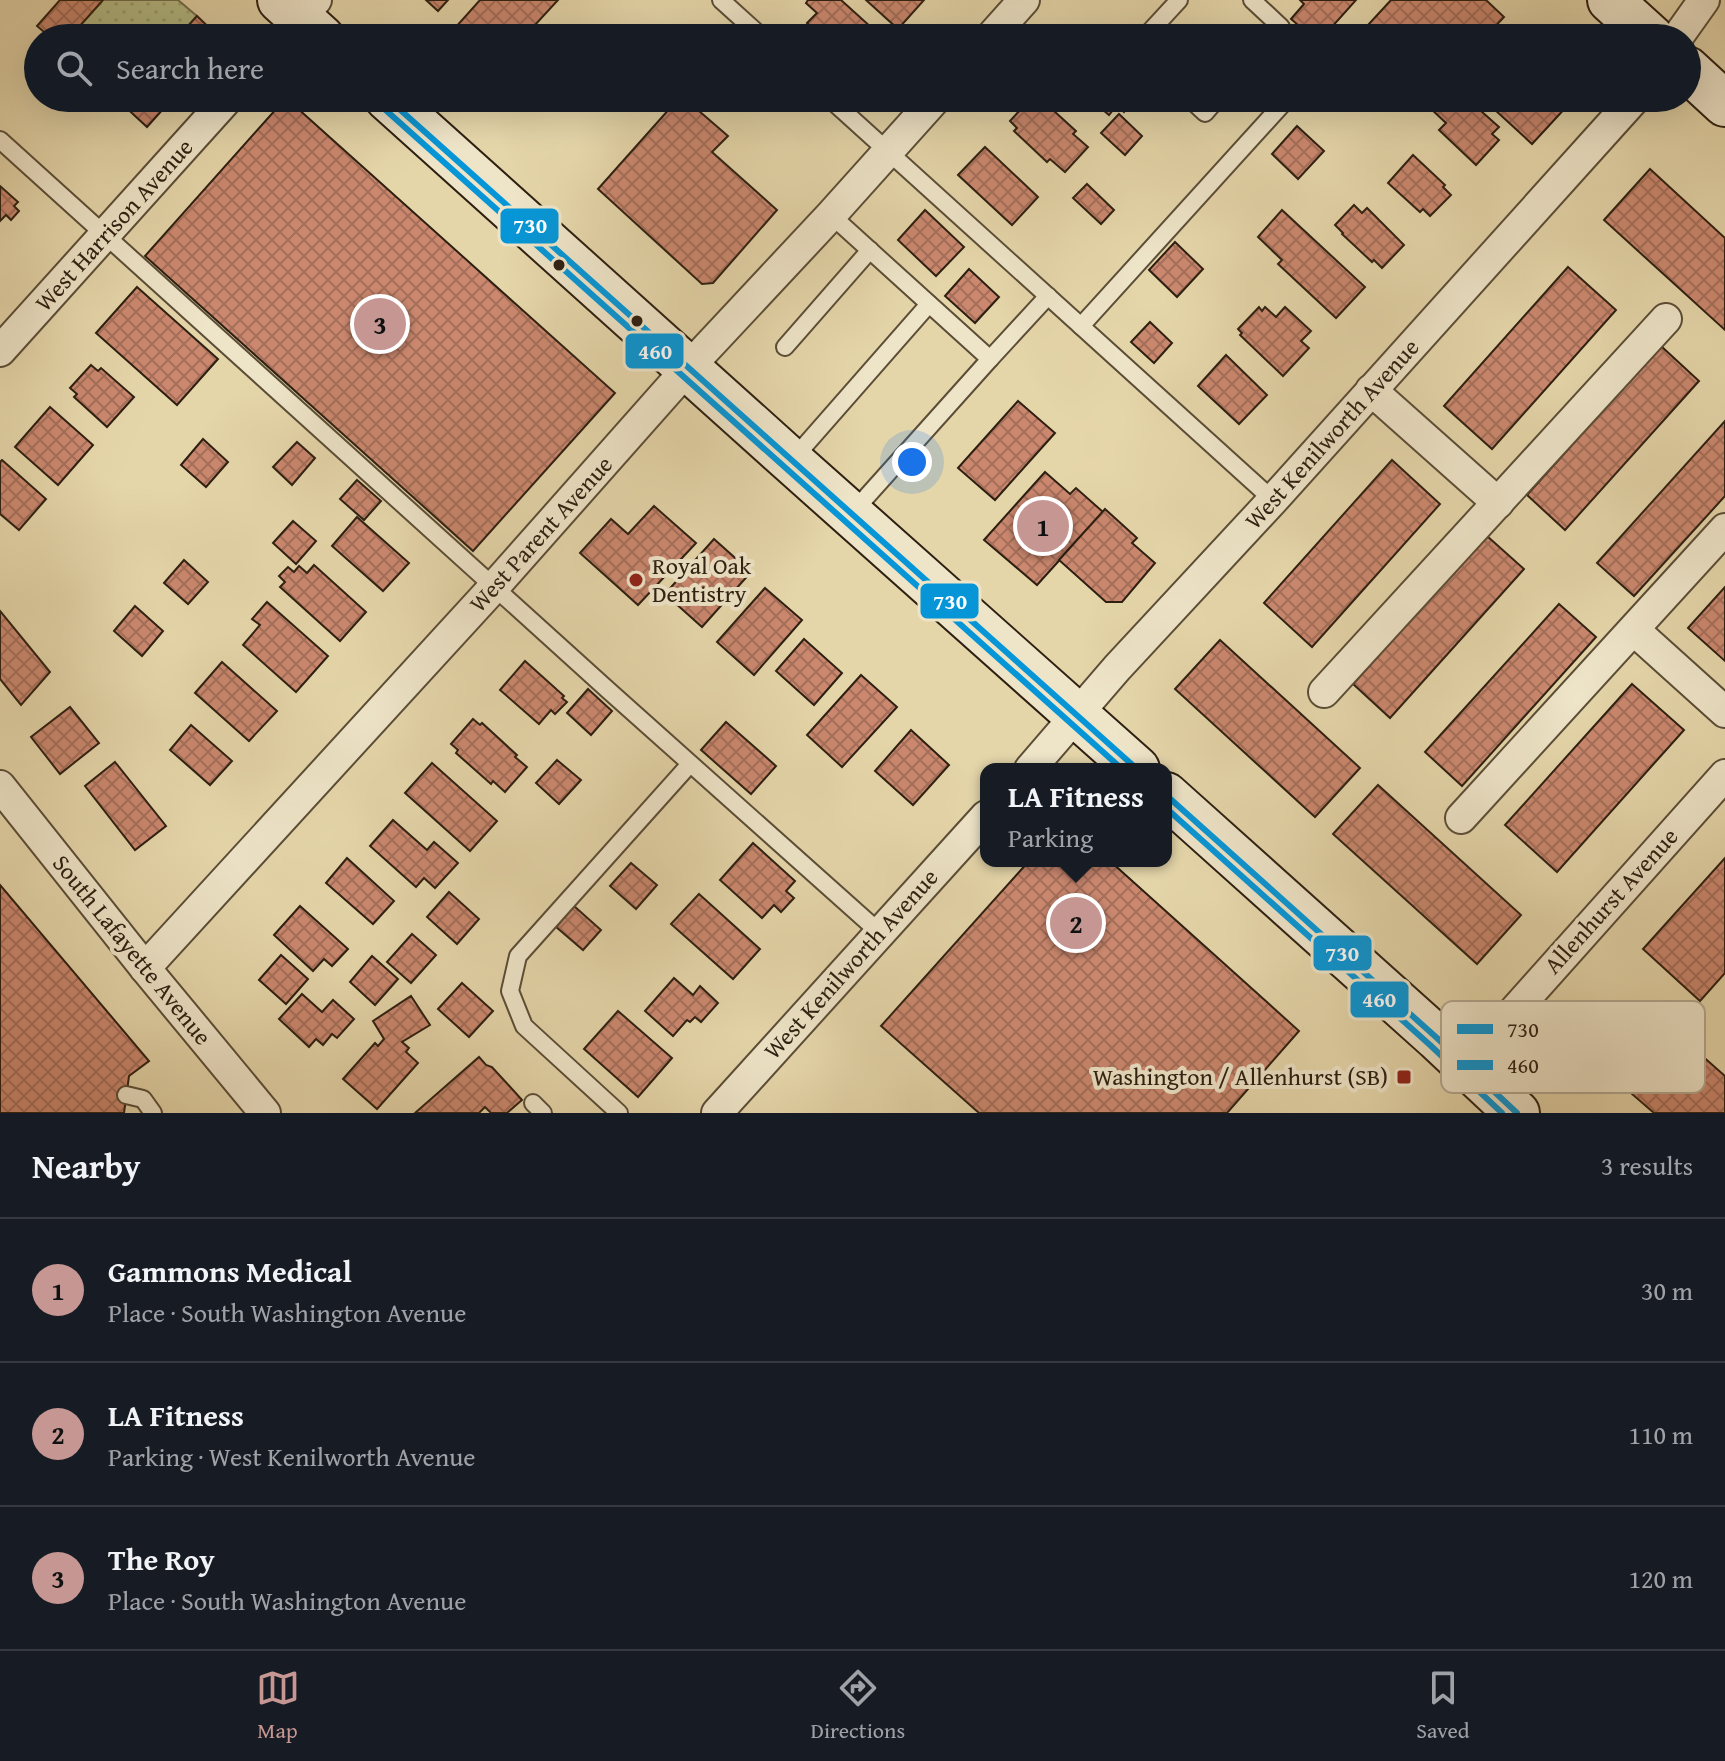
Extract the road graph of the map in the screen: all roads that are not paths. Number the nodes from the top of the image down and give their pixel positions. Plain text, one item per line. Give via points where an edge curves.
1 (721, 0) edge
2 (1024, 0) edge
3 (1179, 0) edge
4 (1252, 0) edge
5 (1610, 0) edge
6 (1704, 0) edge
7 (748, 24) edge
8 (1003, 24) edge
9 (1157, 24) edge
10 (1278, 24) edge
11 (1637, 24) edge
12 (1687, 24) edge
13 (1701, 82) edge
14 (1725, 104) edge
15 (216, 112) edge
16 (403, 112) edge
17 (845, 112) edge
18 (923, 112) edge
19 (1275, 112) edge
20 (1622, 112) edge
21 (0, 140) edge
22 (888, 151) junction
23 (831, 215) junction
24 (106, 235) junction
25 (870, 250) junction
26 (1048, 296) junction
27 (929, 304) junction
28 (1666, 319) dead end
29 (1081, 326) junction
30 (785, 347) dead end
31 (0, 351) edge
32 (990, 359) junction
33 (688, 368) junction
34 (1371, 390) junction
35 (791, 461) junction
36 (1273, 500) junction
37 (1498, 503) junction
38 (850, 515) junction
39 (1725, 529) edge
40 (494, 587) junction
41 (1634, 630) junction
42 (1324, 692) dead end
43 (1725, 712) edge
44 (1076, 716) junction
45 (1035, 763) edge
46 (1130, 763) edge
47 (690, 764) junction
48 (1725, 775) edge
49 (1, 790) edge
50 (1172, 800) edge
51 (1461, 818) dead end
52 (980, 823) edge
53 (879, 932) junction
54 (145, 968) junction
55 (1523, 1001) edge
56 (1441, 1042) edge
57 (1496, 1093) edge
58 (126, 1095) dead end
59 (153, 1113) edge
60 (265, 1113) edge
61 (619, 1113) edge
62 (717, 1113) edge
63 (1517, 1113) edge

1 - 7 lane
2 - 8 street
3 - 9 lane
4 - 10 lane
5 - 11 main road
6 - 12 street
13 - 14 main road
15 - 24 street, West Harrison Avenue
16 - 33 main road
17 - 22 lane
18 - 22 street, West Parent Avenue
19 - 29 lane
20 - 34 street, West Kenilworth Avenue
21 - 24 lane
22 - 23 street, West Parent Avenue
22 - 26 lane
23 - 25 lane
23 - 33 street, West Parent Avenue
24 - 31 street, West Harrison Avenue
24 - 40 lane
25 - 27 lane
25 - 30 lane
26 - 29 lane
26 - 32 lane
27 - 32 lane
27 - 35 lane
28 - 37 street
29 - 36 lane
32 - 38 lane
33 - 35 main road
33 - 40 street, West Parent Avenue
34 - 36 street, West Kenilworth Avenue
34 - 37 street
35 - 38 main road
36 - 44 street, West Kenilworth Avenue
37 - 42 street
38 - 44 main road
39 - 41 street
40 - 47 lane
40 - 54 street, West Parent Avenue
41 - 43 street
41 - 51 street
44 - 45 street, West Kenilworth Avenue
44 - 46 main road
47 - 53 lane
47 - 61 lane via 518,956 510,991 524,1026
48 - 55 street, Allenhurst Avenue
49 - 54 street, South Lafayette Avenue
50 - 56 main road
52 - 53 street, West Kenilworth Avenue
53 - 62 street, West Kenilworth Avenue
54 - 60 street, South Lafayette Avenue
57 - 63 main road
58 - 59 lane via 143,1099

